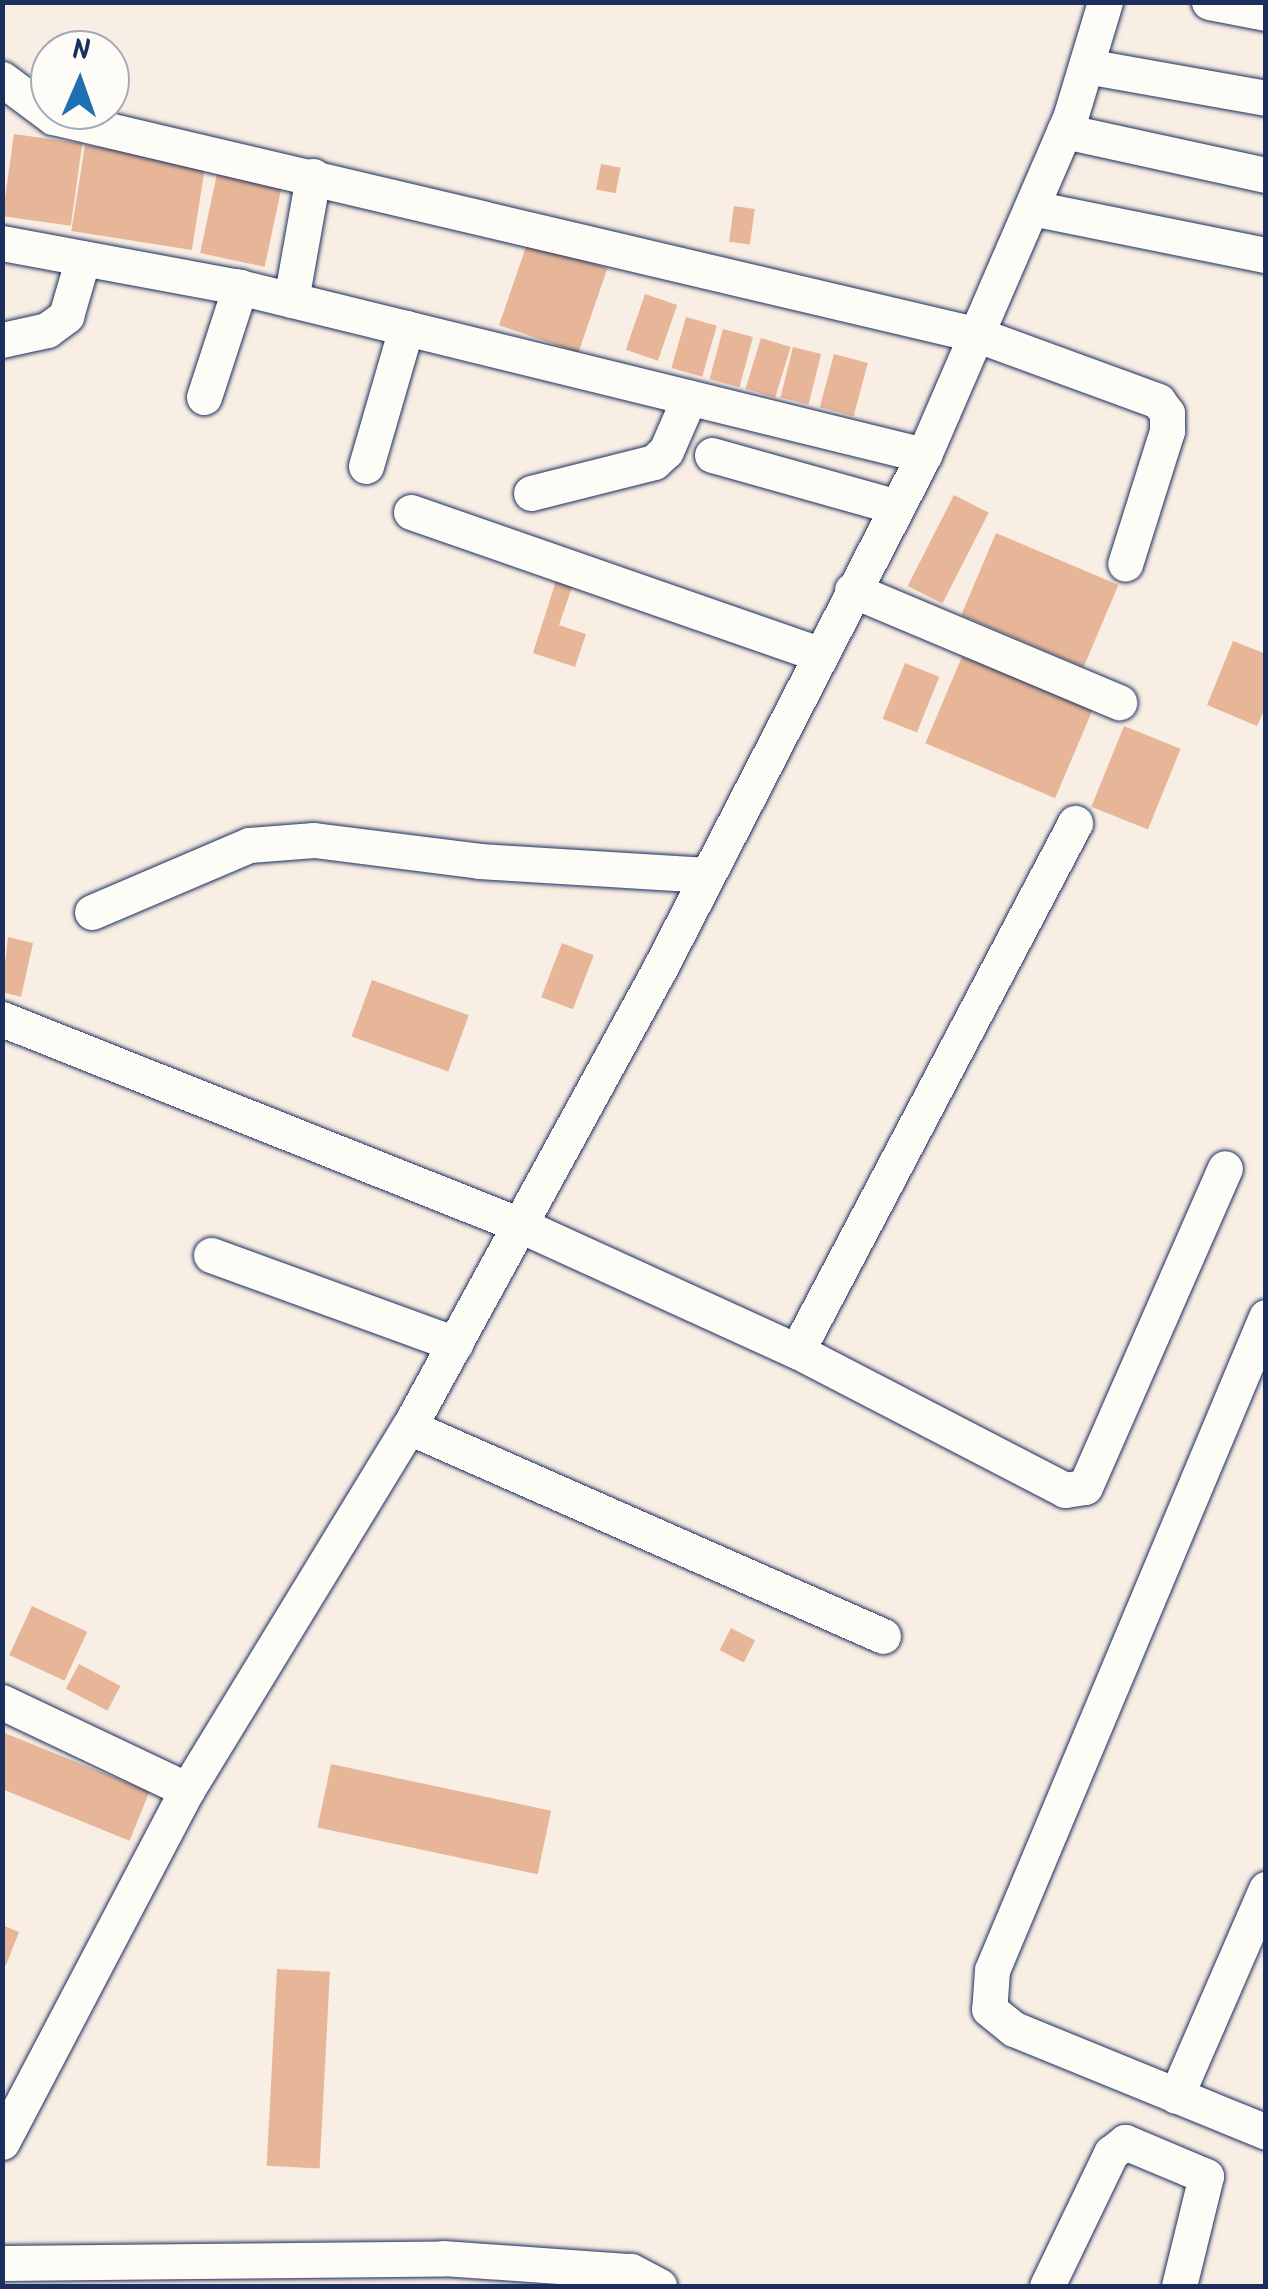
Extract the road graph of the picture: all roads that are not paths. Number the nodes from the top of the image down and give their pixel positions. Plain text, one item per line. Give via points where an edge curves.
1 (1105, 2) edge
2 (1209, 2) edge
3 (1266, 13) edge
4 (1086, 66) junction
5 (2, 80) edge
6 (1266, 98) edge
7 (1064, 131) junction
8 (1266, 175) edge
9 (314, 176) junction
10 (1032, 208) junction
11 (2, 243) edge
12 (1266, 255) edge
13 (84, 258) junction
14 (240, 287) junction
15 (291, 300) junction
16 (406, 328) junction
17 (978, 335) junction
18 (2, 340) edge
19 (204, 397) dead end
20 (689, 398) junction
21 (924, 455) junction
22 (712, 456) dead end
23 (366, 466) dead end
24 (531, 493) dead end
25 (897, 507) junction
26 (412, 512) dead end
27 (1125, 564) dead end
28 (852, 590) junction
29 (818, 654) junction
30 (1119, 702) dead end
31 (1075, 823) dead end
32 (706, 874) junction
33 (92, 912) dead end
34 (2, 1019) edge
35 (1225, 1168) dead end
36 (520, 1225) junction
37 (211, 1255) dead end
38 (1266, 1317) edge
39 (455, 1344) junction
40 (797, 1351) junction
41 (409, 1426) junction
42 (883, 1636) dead end
43 (2, 1702) edge
44 (187, 1790) junction
45 (1266, 1888) edge
46 (1176, 2096) junction
47 (1266, 2132) edge
48 (2, 2142) edge
49 (2, 2263) edge
50 (659, 2286) edge
51 (1046, 2286) edge
52 (1179, 2286) edge

1 - 4 street
2 - 3 street
4 - 6 street
4 - 7 street
5 - 9 street via 53,117
7 - 8 street
7 - 10 street
9 - 15 street
9 - 17 street
10 - 12 street
10 - 17 street
11 - 13 street
13 - 14 street
13 - 18 street via 66,316 48,330
14 - 15 street
14 - 19 street
15 - 16 street
16 - 20 street
16 - 23 street
17 - 21 street
17 - 27 street via 1158,401 1168,413
20 - 21 street
20 - 24 street via 666,451 654,462
21 - 25 street
22 - 25 street
25 - 28 street
26 - 29 street
28 - 29 street
28 - 30 street
29 - 32 street
31 - 40 street
32 - 33 street via 480,861 314,840 249,845
32 - 36 street
34 - 36 street
35 - 40 street via 1085,1487 1064,1490 1033,1476
36 - 39 street
36 - 40 street
37 - 39 street
38 - 46 street via 992,1970 989,2009 1014,2029
39 - 41 street
41 - 42 street
41 - 44 street
43 - 44 street
44 - 48 street
45 - 46 street
46 - 47 street
49 - 50 street via 443,2258 631,2271
51 - 52 street via 1111,2153 1125,2142 1206,2176

